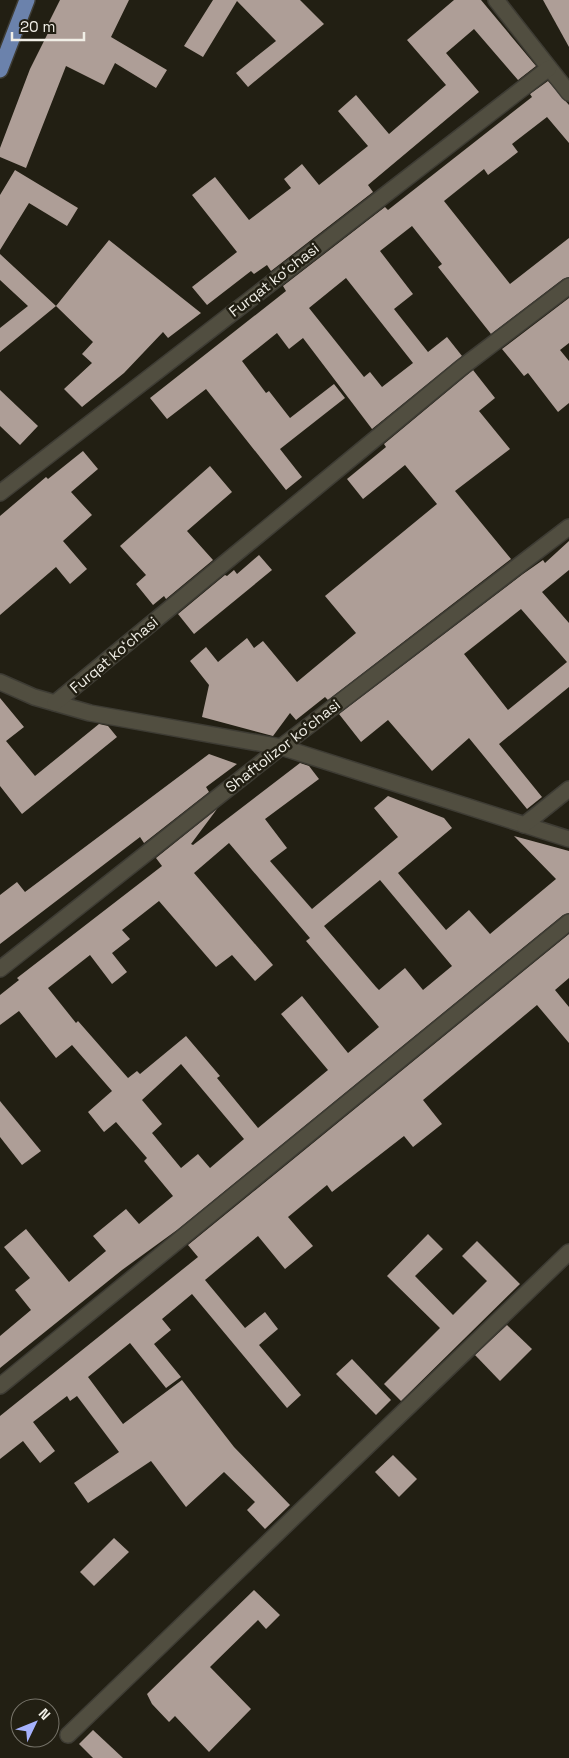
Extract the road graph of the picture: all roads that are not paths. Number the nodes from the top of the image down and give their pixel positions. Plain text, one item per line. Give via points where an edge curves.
1 (27, 0) edge
2 (496, 0) edge
3 (549, 68) junction
4 (0, 70) edge
5 (569, 93) edge
6 (569, 286) edge
7 (0, 493) edge
8 (569, 527) edge
9 (0, 682) edge
10 (55, 703) junction
11 (281, 747) junction
12 (569, 789) edge
13 (524, 825) junction
14 (569, 839) edge
15 (569, 922) edge
16 (0, 969) edge
17 (569, 1252) edge
18 (0, 1386) edge
19 (68, 1735) dead end

1 - 4 main road
2 - 3 street
3 - 5 street
3 - 7 street, Furqat koʻchasi
6 - 10 street, Furqat koʻchasi via 461,368
8 - 11 street, Shaftolizor koʻchasi
9 - 10 street
10 - 11 street via 90,713
11 - 13 street
11 - 16 street, Shaftolizor koʻchasi
12 - 13 street
13 - 14 street
15 - 18 street
17 - 19 street

